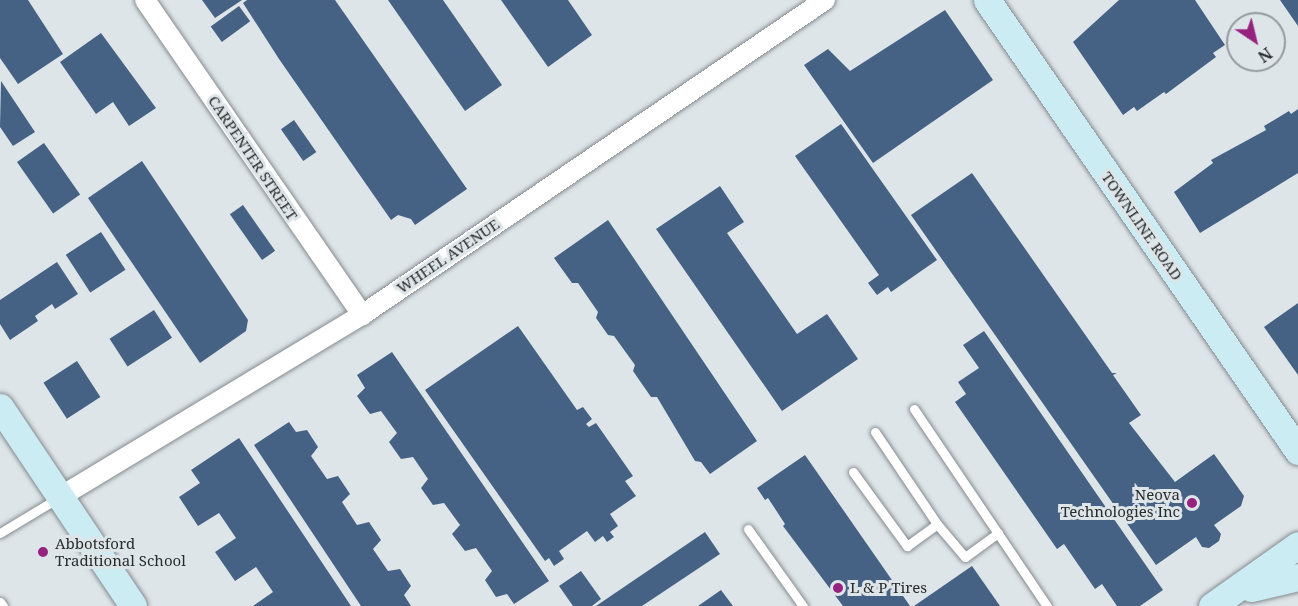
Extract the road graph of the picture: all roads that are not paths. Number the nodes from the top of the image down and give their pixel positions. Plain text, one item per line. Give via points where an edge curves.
1 (145, 0) edge
2 (825, 0) edge
3 (987, 0) edge
4 (362, 315) junction
5 (0, 407) edge
6 (914, 409) dead end
7 (875, 432) dead end
8 (1298, 451) edge
9 (853, 472) dead end
10 (60, 497) junction
11 (937, 524) junction
12 (748, 529) dead end
13 (0, 533) edge
14 (998, 533) junction
15 (1298, 545) edge
16 (1298, 577) edge
17 (1220, 601) edge
18 (0, 602) edge
19 (3, 606) edge
20 (133, 606) edge
21 (803, 606) edge
22 (1047, 606) edge

1 - 4 street, CARPENTER STREET
2 - 4 street, WHEEL AVENUE
3 - 8 street, TOWNLINE ROAD
4 - 10 street, WHEEL AVENUE
5 - 10 street
6 - 14 lane
7 - 11 lane
9 - 11 lane via 907,546
10 - 13 lane
10 - 20 street
11 - 14 lane via 965,557
12 - 21 lane
14 - 22 lane
15 - 17 street
16 - 17 street via 1284,578
18 - 19 lane

